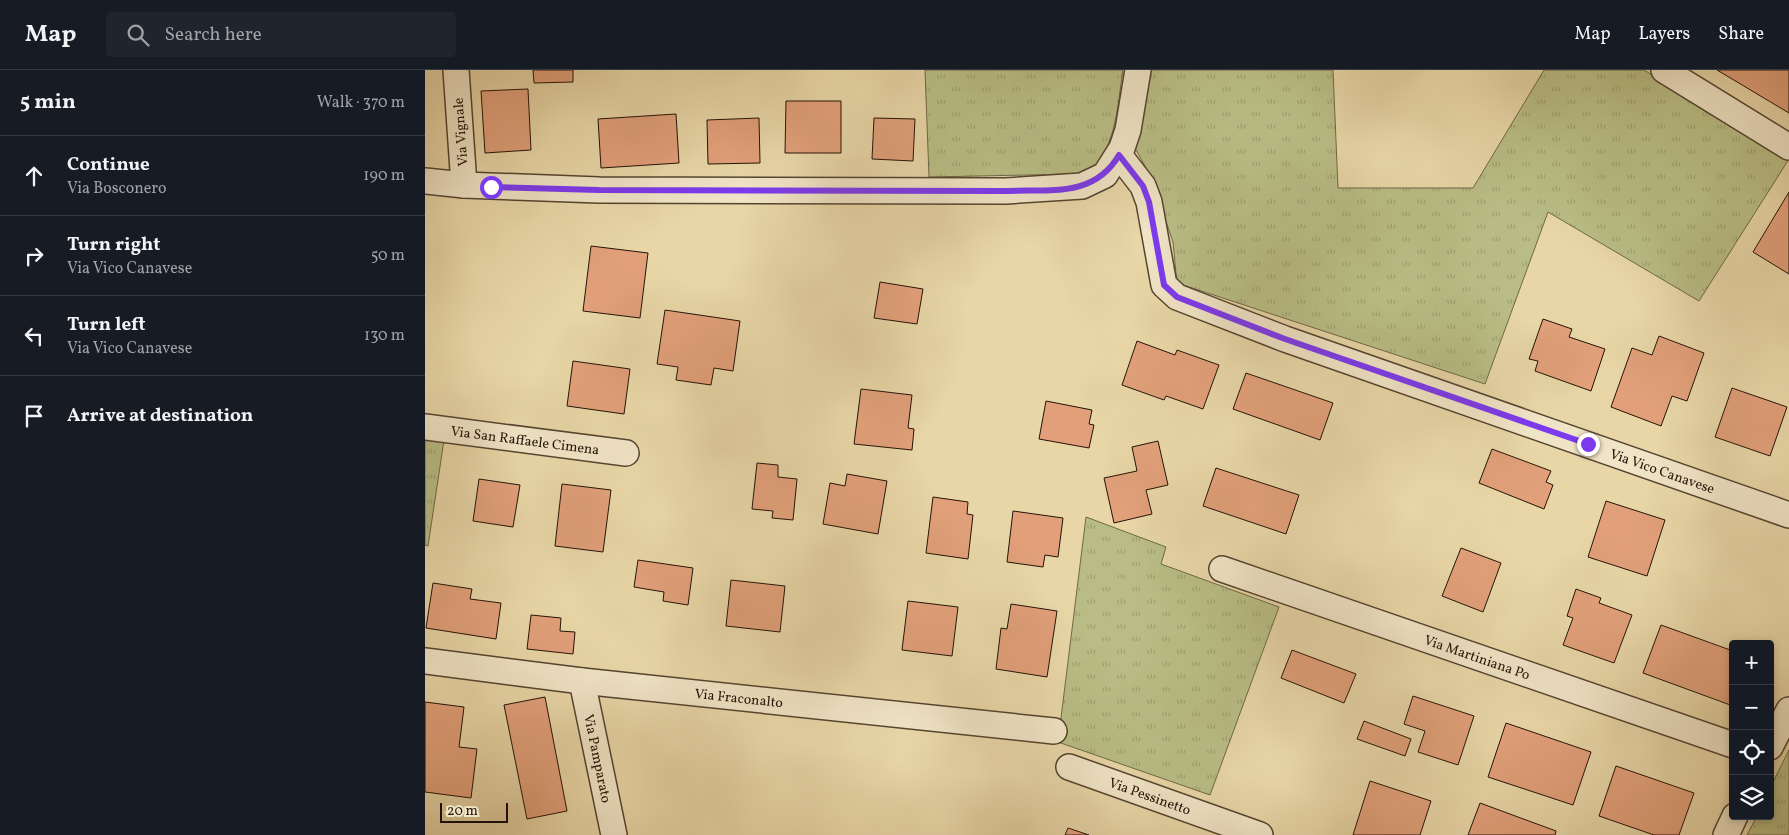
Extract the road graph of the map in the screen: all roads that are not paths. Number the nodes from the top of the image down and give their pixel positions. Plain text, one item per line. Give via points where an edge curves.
1 (455, 70) edge
2 (1138, 70) edge
3 (1664, 70) edge
4 (1789, 147) edge
5 (1119, 155) junction
6 (425, 181) edge
7 (463, 185) junction
8 (425, 427) edge
9 (626, 453) dead end
10 (1789, 515) edge
11 (1222, 570) dead end
12 (425, 661) edge
13 (582, 681) junction
14 (1789, 710) edge
15 (1054, 732) dead end
16 (1774, 740) edge
17 (1729, 744) edge
18 (1069, 767) dead end
19 (1733, 820) edge
20 (614, 835) edge
21 (1260, 835) edge
22 (1726, 835) edge

1 - 7 street, Via Vignale
2 - 5 street via 1128,130
3 - 4 street
5 - 7 street via 1105,175 1092,183 1006,191 599,190
5 - 10 street, Via Vico Canavese via 1143,186 1149,202 1164,285 1177,297 1285,339
6 - 7 street, Via Vignale
8 - 9 street, Via San Raffaele Cimena
11 - 17 street, Via Martiniana Po
12 - 13 street, Via Fraconalto
13 - 15 street, Via Fraconalto
13 - 20 street, Via Pamparato
14 - 16 street
18 - 21 street, Via Pessinetto
19 - 22 street

